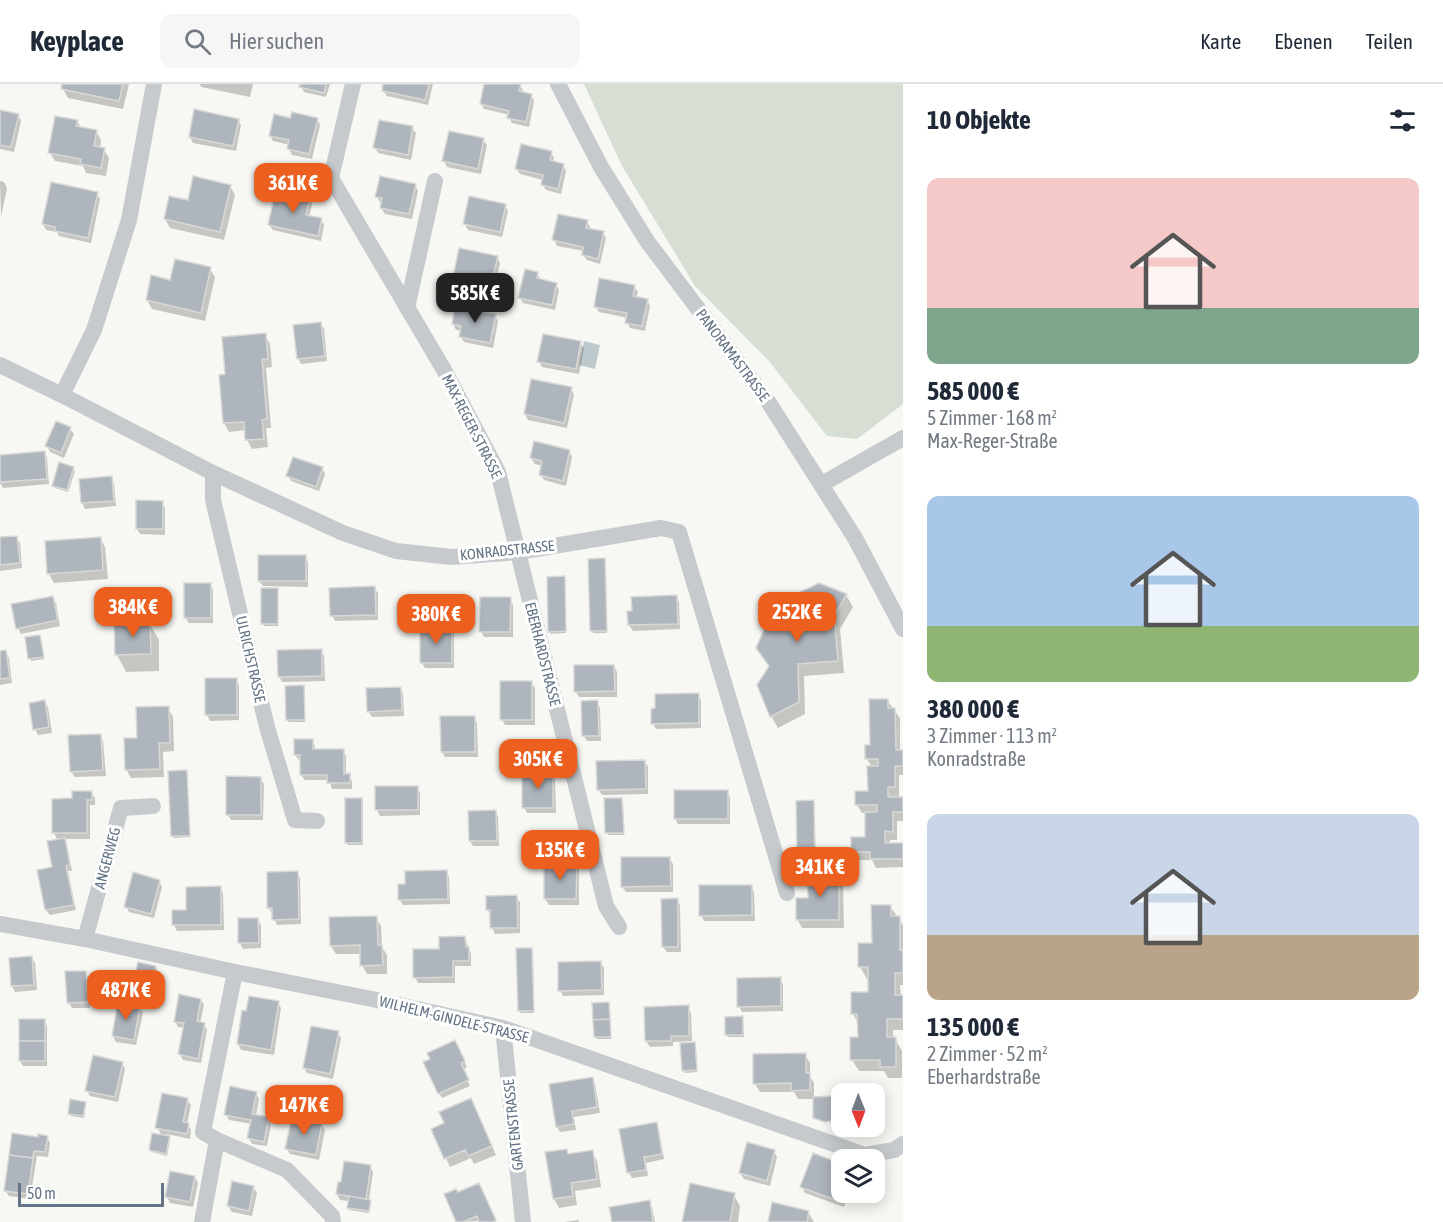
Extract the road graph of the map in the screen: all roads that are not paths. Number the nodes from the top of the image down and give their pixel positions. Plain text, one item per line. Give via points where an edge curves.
1 (154, 84) edge
2 (353, 84) edge
3 (558, 84) edge
4 (435, 181) dead end
5 (407, 308) junction
6 (0, 365) edge
7 (62, 395) junction
8 (903, 438) edge
9 (213, 473) junction
10 (822, 484) junction
11 (518, 552) junction
12 (903, 629) edge
13 (153, 806) dead end
14 (317, 821) dead end
15 (787, 892) dead end
16 (0, 924) edge
17 (620, 927) dead end
18 (85, 939) junction
19 (235, 972) junction
20 (503, 1028) junction
21 (217, 1140) junction
22 (899, 1147) edge
23 (202, 1222) edge
24 (333, 1222) edge
25 (523, 1222) edge

1 - 7 street via 129,220 94,330
2 - 5 street, MAX-REGER-STRASSE via 331,178
3 - 10 street, PANORAMASTRASSE via 601,167 647,241 769,403
4 - 5 street
5 - 11 street, MAX-REGER-STRASSE via 498,472
6 - 7 street, KONRADSTRASSE
7 - 9 street, KONRADSTRASSE
8 - 10 street
9 - 11 street, KONRADSTRASSE via 343,533 396,551 452,556
9 - 14 street, ULRICHSTRASSE via 213,500 267,727 296,820
10 - 12 street, PANORAMASTRASSE
11 - 15 street, KONRADSTRASSE via 661,528 679,532
11 - 17 street, EBERHARDSTRASSE via 606,906
13 - 18 street, ANGERWEG via 121,808
16 - 18 street, WILHELM-GINDELE-STRASSE
18 - 19 street, WILHELM-GINDELE-STRASSE
19 - 20 street, WILHELM-GINDELE-STRASSE
19 - 21 street via 203,1132
20 - 22 street, WILHELM-GINDELE-STRASSE via 865,1155
20 - 25 street, GARTENSTRASSE
21 - 23 street
21 - 24 street via 287,1170 332,1216

